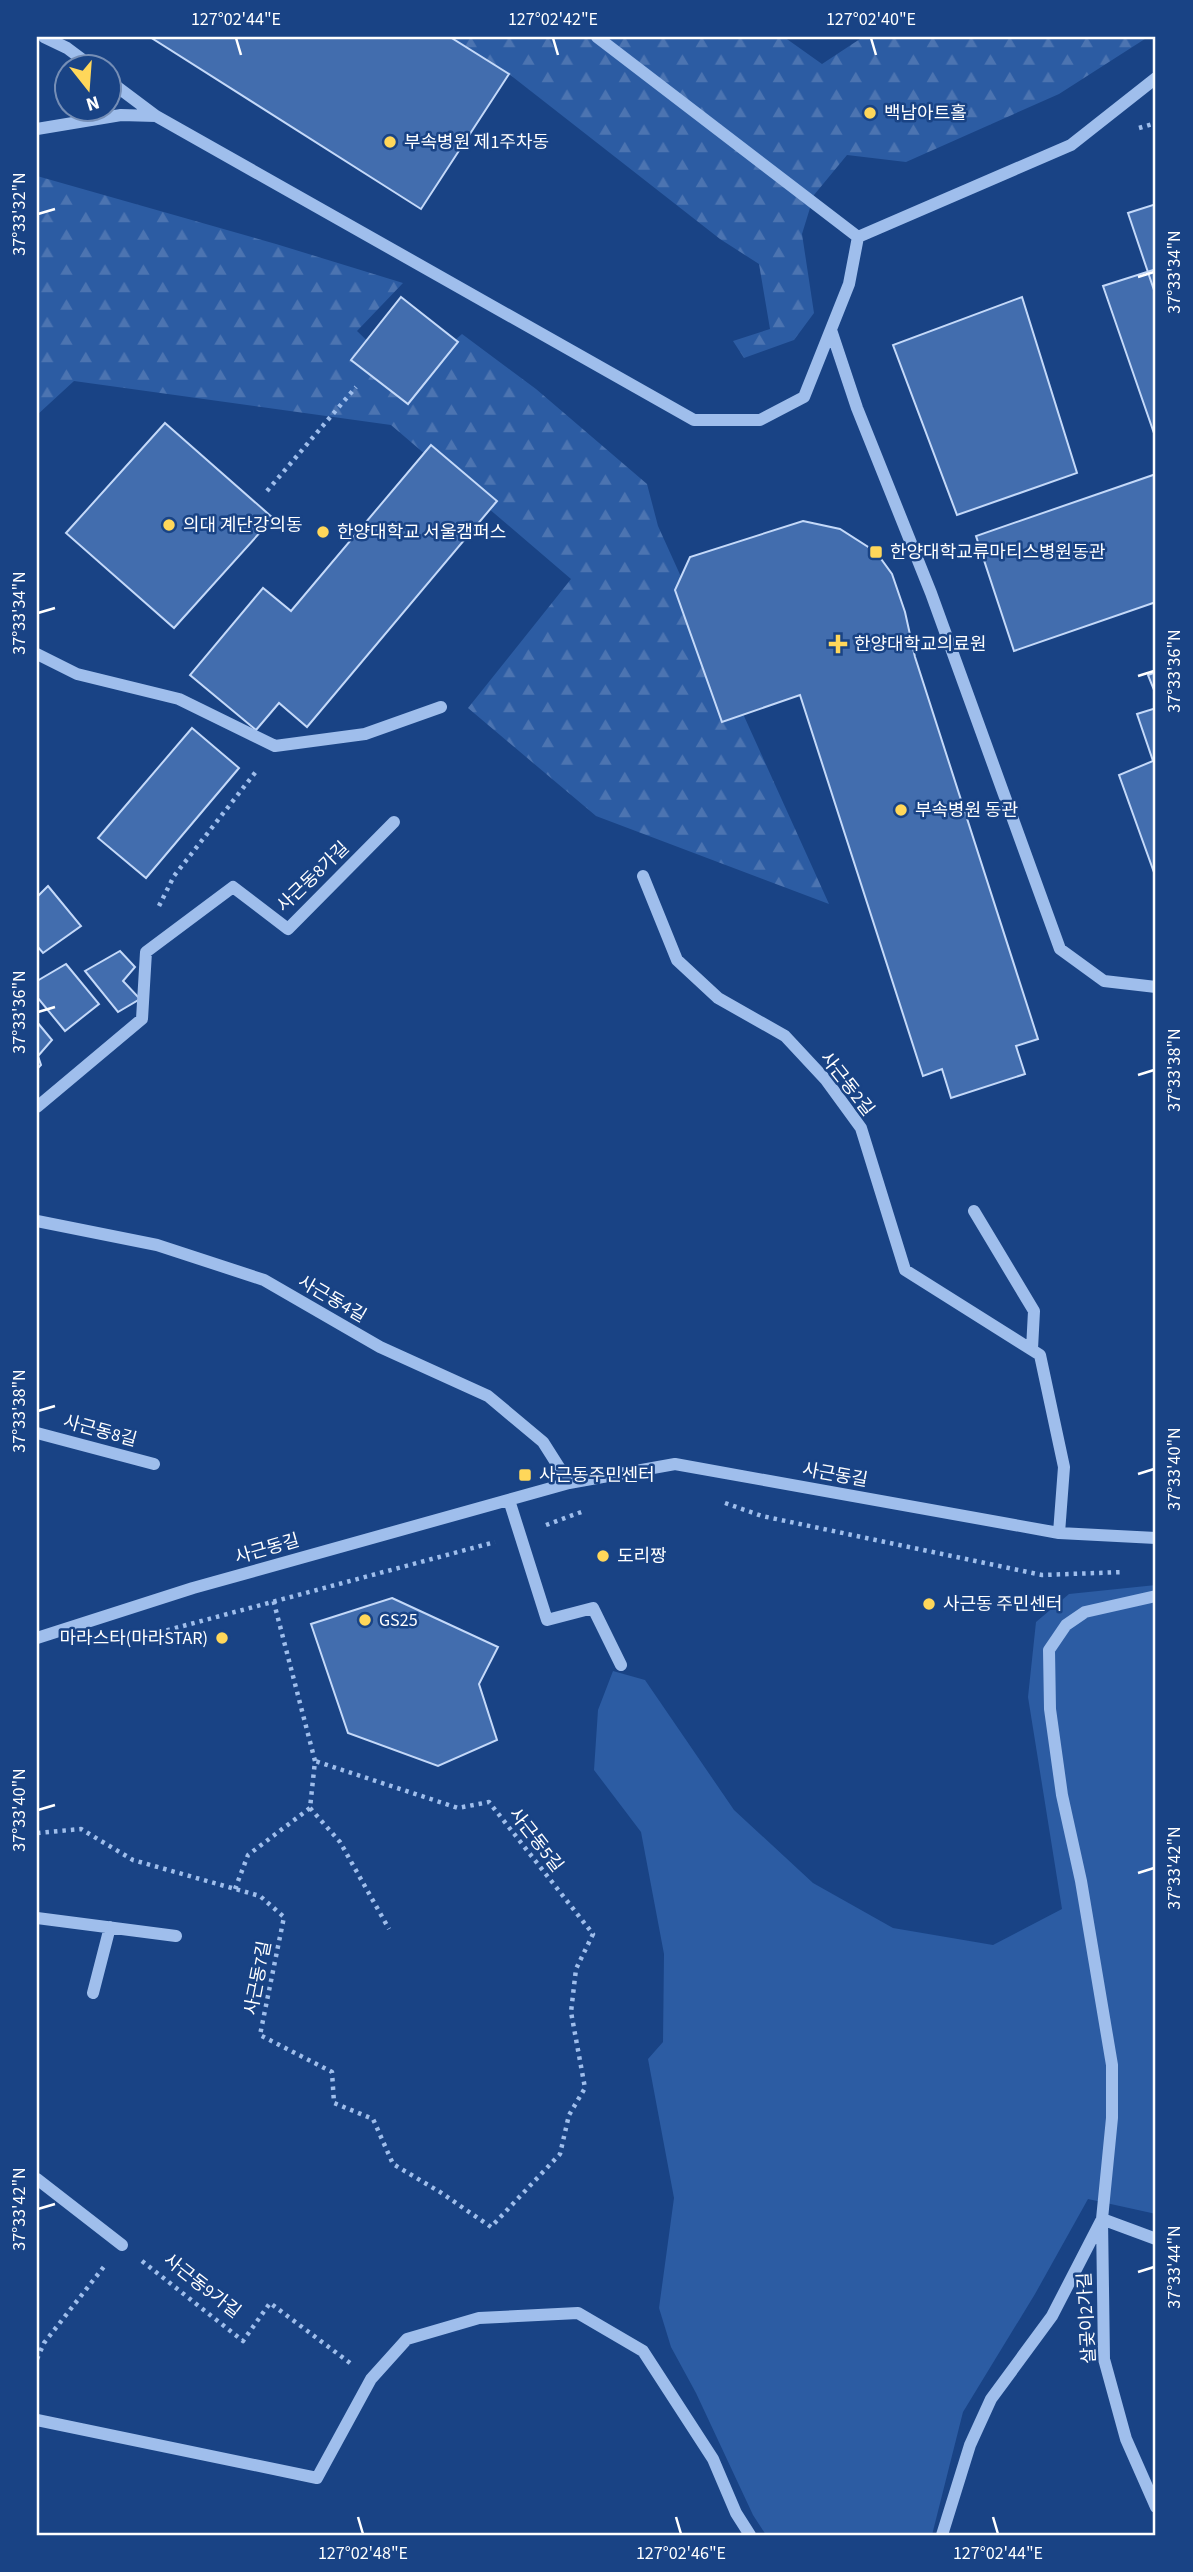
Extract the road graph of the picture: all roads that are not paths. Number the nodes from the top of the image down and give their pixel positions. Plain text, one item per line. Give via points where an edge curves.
1 (44, 37) edge
2 (597, 37) edge
3 (72, 52) edge
4 (1156, 78) edge
5 (122, 90) edge
6 (156, 116) junction
7 (37, 129) edge
8 (858, 237) junction
9 (831, 330) junction
10 (37, 654) edge
11 (441, 708) dead end
12 (394, 822) dead end
13 (643, 876) dead end
14 (1156, 987) edge
15 (37, 1108) edge
16 (974, 1211) dead end
17 (37, 1221) edge
18 (1031, 1349) junction
19 (37, 1433) edge
20 (154, 1464) dead end
21 (569, 1483) junction
22 (509, 1500) junction
23 (1059, 1533) junction
24 (1156, 1538) edge
25 (1156, 1596) edge
26 (37, 1638) edge
27 (621, 1665) dead end
28 (37, 1918) edge
29 (110, 1927) junction
30 (176, 1936) dead end
31 (93, 1993) dead end
32 (37, 2179) edge
33 (1102, 2219) junction
34 (1156, 2239) edge
35 (121, 2245) road end
36 (37, 2420) edge
37 (1156, 2507) edge
38 (750, 2535) edge
39 (943, 2535) edge

1 - 3 street
2 - 8 street
4 - 8 street via 1071,145
5 - 6 street
6 - 7 street via 121,115
6 - 9 street via 694,420 760,420 804,397
8 - 9 street via 849,284
9 - 14 street via 1060,949 1104,981
10 - 11 street via 77,674 179,699 275,746 365,734
12 - 15 street, 사근동8가길 via 288,929 233,887 146,952 142,1019
13 - 18 street, 사근동2길 via 677,960 718,998 785,1036 826,1080 861,1128 905,1270
16 - 18 street via 1034,1311
17 - 21 street, 사근동4길 via 157,1245 264,1280 380,1347 488,1396 543,1442
18 - 23 street via 1040,1355 1064,1467
19 - 20 street, 사근동8길
21 - 22 street, 사근동길
21 - 23 street, 사근동길 via 675,1464
22 - 26 street, 사근동길 via 193,1588
22 - 27 street via 547,1620 593,1608
23 - 24 street, 사근동길
25 - 33 street, 살곶이2가길 via 1085,1612 1066,1625 1049,1650 1050,1709 1062,1795 1112,2065
28 - 29 street
29 - 30 street
29 - 31 street
32 - 35 street
33 - 34 street
33 - 37 street, 살곶이2가길 via 1104,2359 1126,2439
33 - 39 street via 1052,2316 991,2399 970,2445
36 - 38 street via 317,2478 371,2379 407,2339 479,2318 578,2313 643,2351 713,2459

